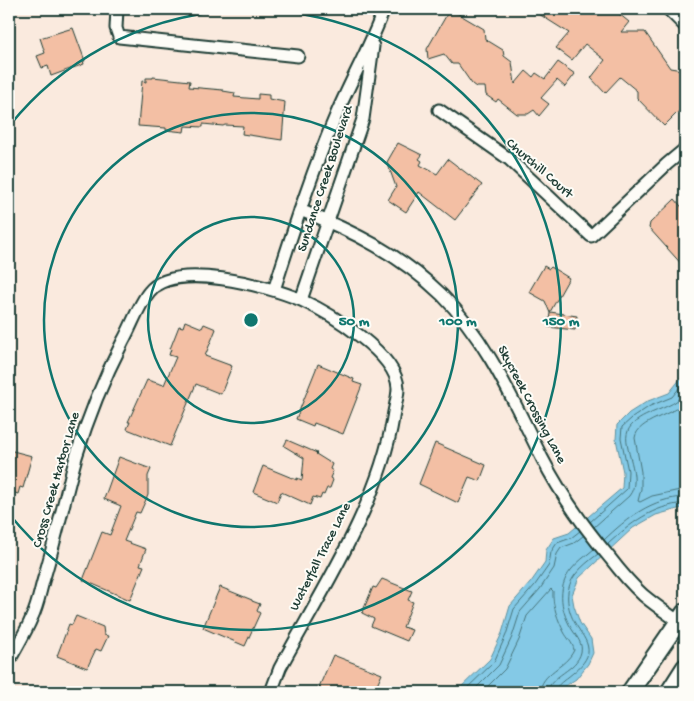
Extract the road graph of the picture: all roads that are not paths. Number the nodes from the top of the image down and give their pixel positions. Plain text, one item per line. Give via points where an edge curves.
1 (117, 9) edge
2 (384, 9) edge
3 (668, 9) edge
4 (685, 26) edge
5 (374, 35) junction
6 (298, 56) dead end
7 (439, 110) dead end
8 (685, 149) edge
9 (300, 210) junction
10 (329, 221) junction
11 (274, 290) junction
12 (301, 300) junction
13 (683, 620) edge
14 (9, 661) edge
15 (685, 667) edge
16 (270, 692) edge
17 (630, 692) edge
18 (669, 692) edge

1 - 6 street via 119,37
2 - 5 street, Sundance Creek Boulevard
3 - 4 street
5 - 9 street, Sundance Creek Boulevard via 337,114
5 - 10 street, Sundance Creek Boulevard via 363,119
7 - 8 street, Churchill Court via 508,159 592,236
9 - 10 street, Skycreek Crossing Lane
9 - 11 street, Sundance Creek Boulevard
10 - 12 street, Sundance Creek Boulevard
10 - 13 street, Skycreek Crossing Lane via 405,263 442,296 475,336 501,376 543,460 590,535 642,594
11 - 12 street, Waterfall Trace Lane
11 - 14 street, Cross Creek Harbor Lane via 242,282 177,277 162,280 149,291 95,404 77,455 33,616
12 - 16 street, Waterfall Trace Lane via 332,316 378,351 391,366 398,387 389,444 358,525
13 - 17 main road
15 - 18 main road

